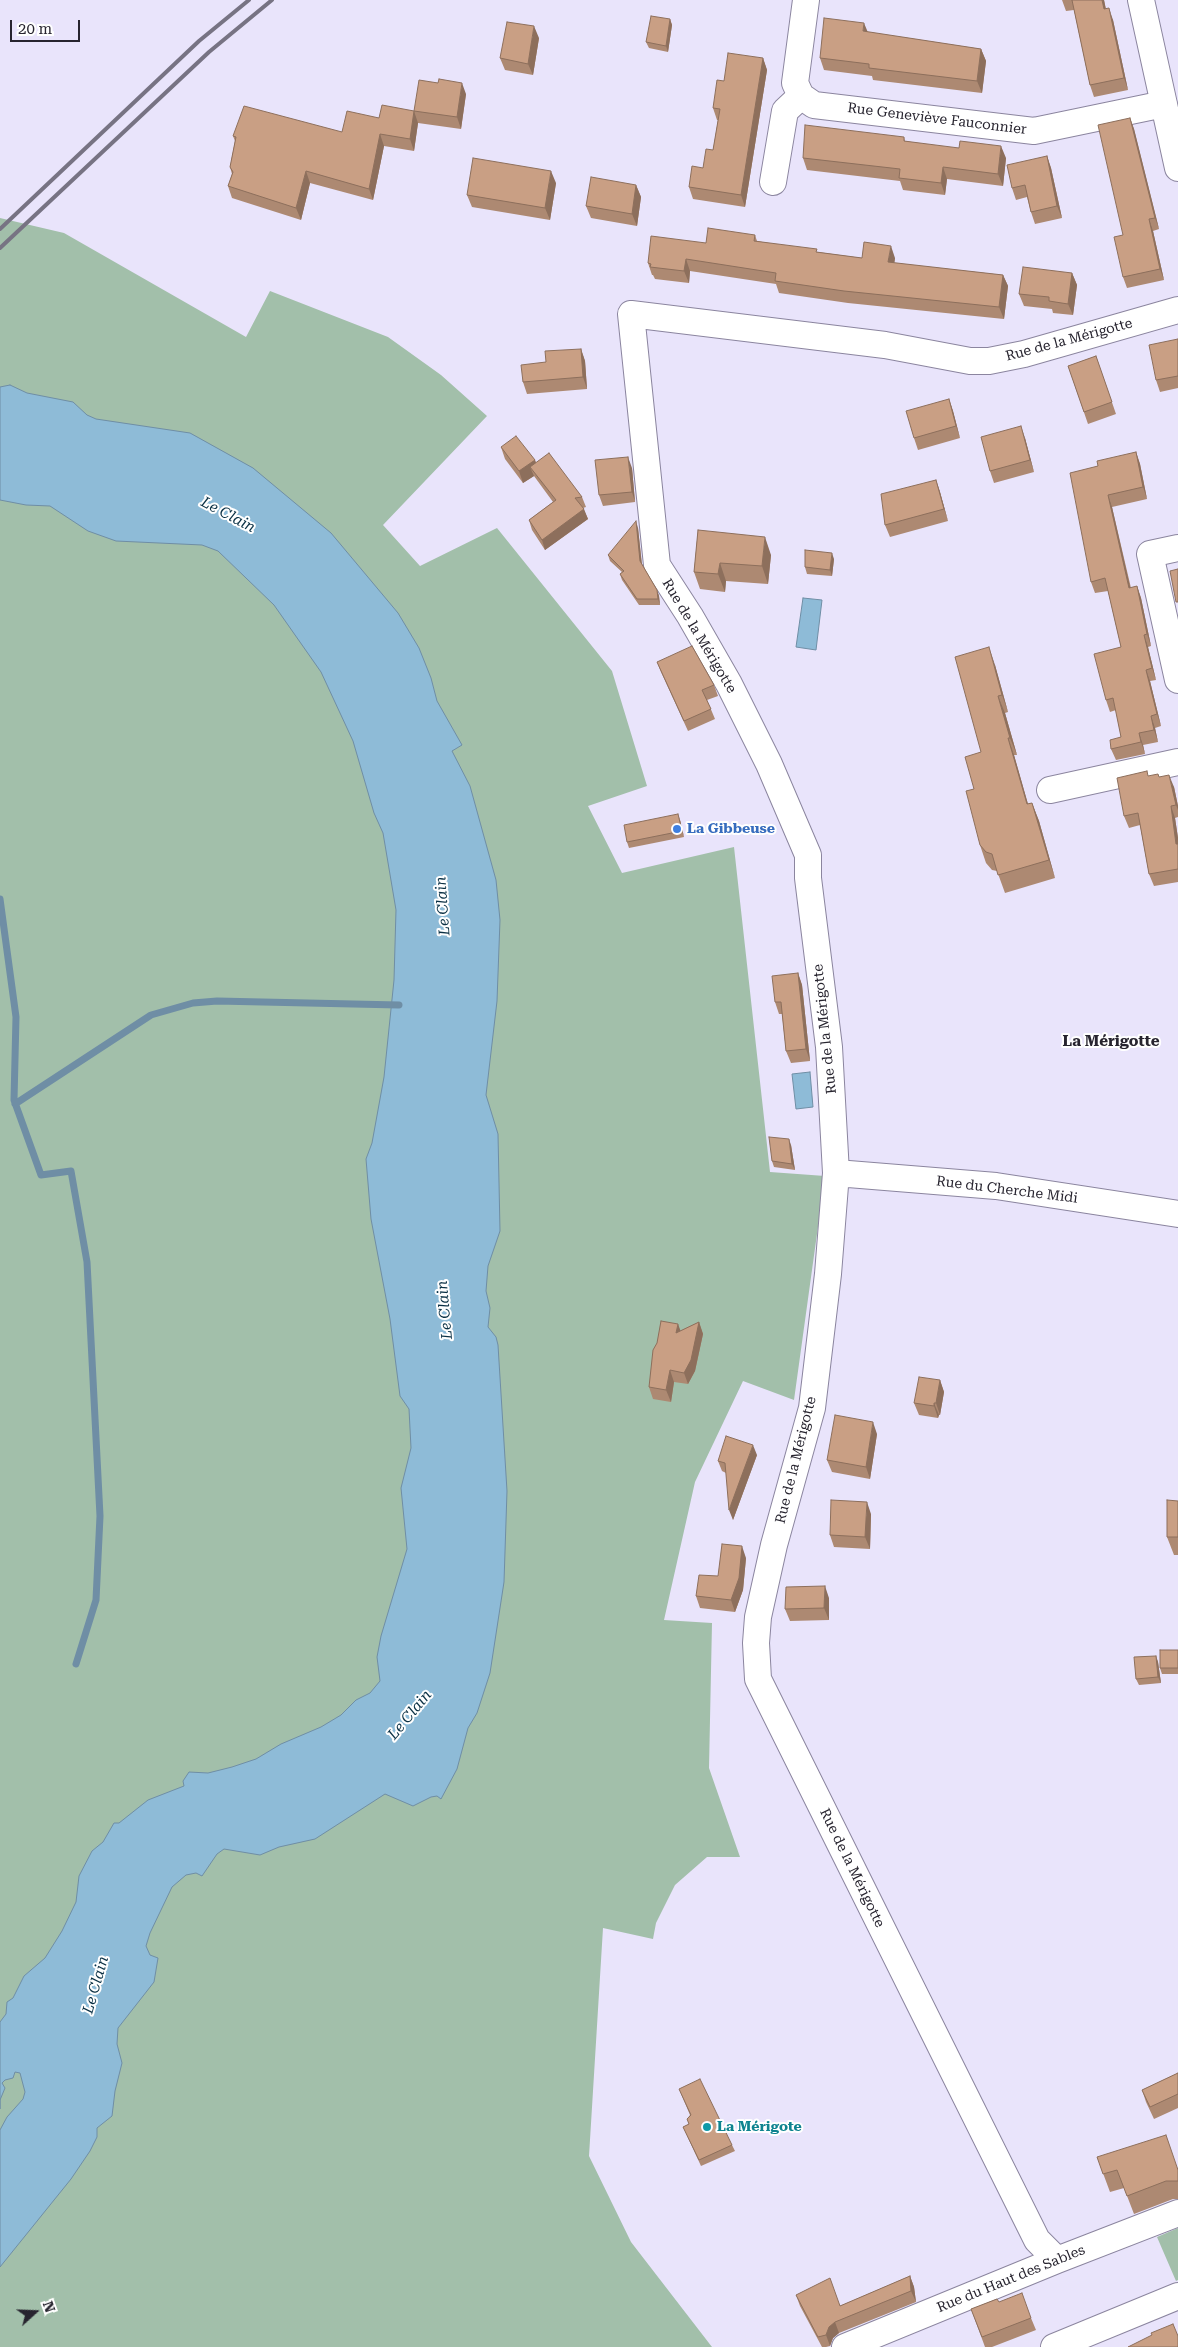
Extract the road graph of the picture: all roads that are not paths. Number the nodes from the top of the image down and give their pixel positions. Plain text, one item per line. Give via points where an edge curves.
1 (806, 0) edge
2 (1141, 0) edge
3 (801, 96) junction
4 (1164, 104) junction
5 (1178, 168) edge
6 (773, 182) dead end
7 (1178, 310) edge
8 (1178, 548) edge
9 (1178, 680) edge
10 (1178, 762) edge
11 (1050, 790) dead end
12 (836, 1173) junction
13 (1178, 1214) edge
14 (1178, 2213) edge
15 (1057, 2260) junction
16 (1178, 2296) edge
17 (845, 2347) edge
18 (1054, 2347) edge

1 - 3 street via 795,75
2 - 4 street
3 - 4 street, Rue Geneviève Fauconnier via 814,105 1034,131
3 - 6 street via 785,111
4 - 5 street
7 - 12 street, Rue de la Mérigotte via 989,361 631,314 657,565 729,684 769,764 808,855 829,1048
8 - 9 street via 1150,554
10 - 11 street
12 - 13 street, Rue du Cherche Midi via 996,1186
12 - 15 street, Rue de la Mérigotte via 812,1408 774,1545 758,1617 758,1679 1037,2240
14 - 15 street, Rue du Haut des Sables
15 - 17 street, Rue du Haut des Sables
16 - 18 street

